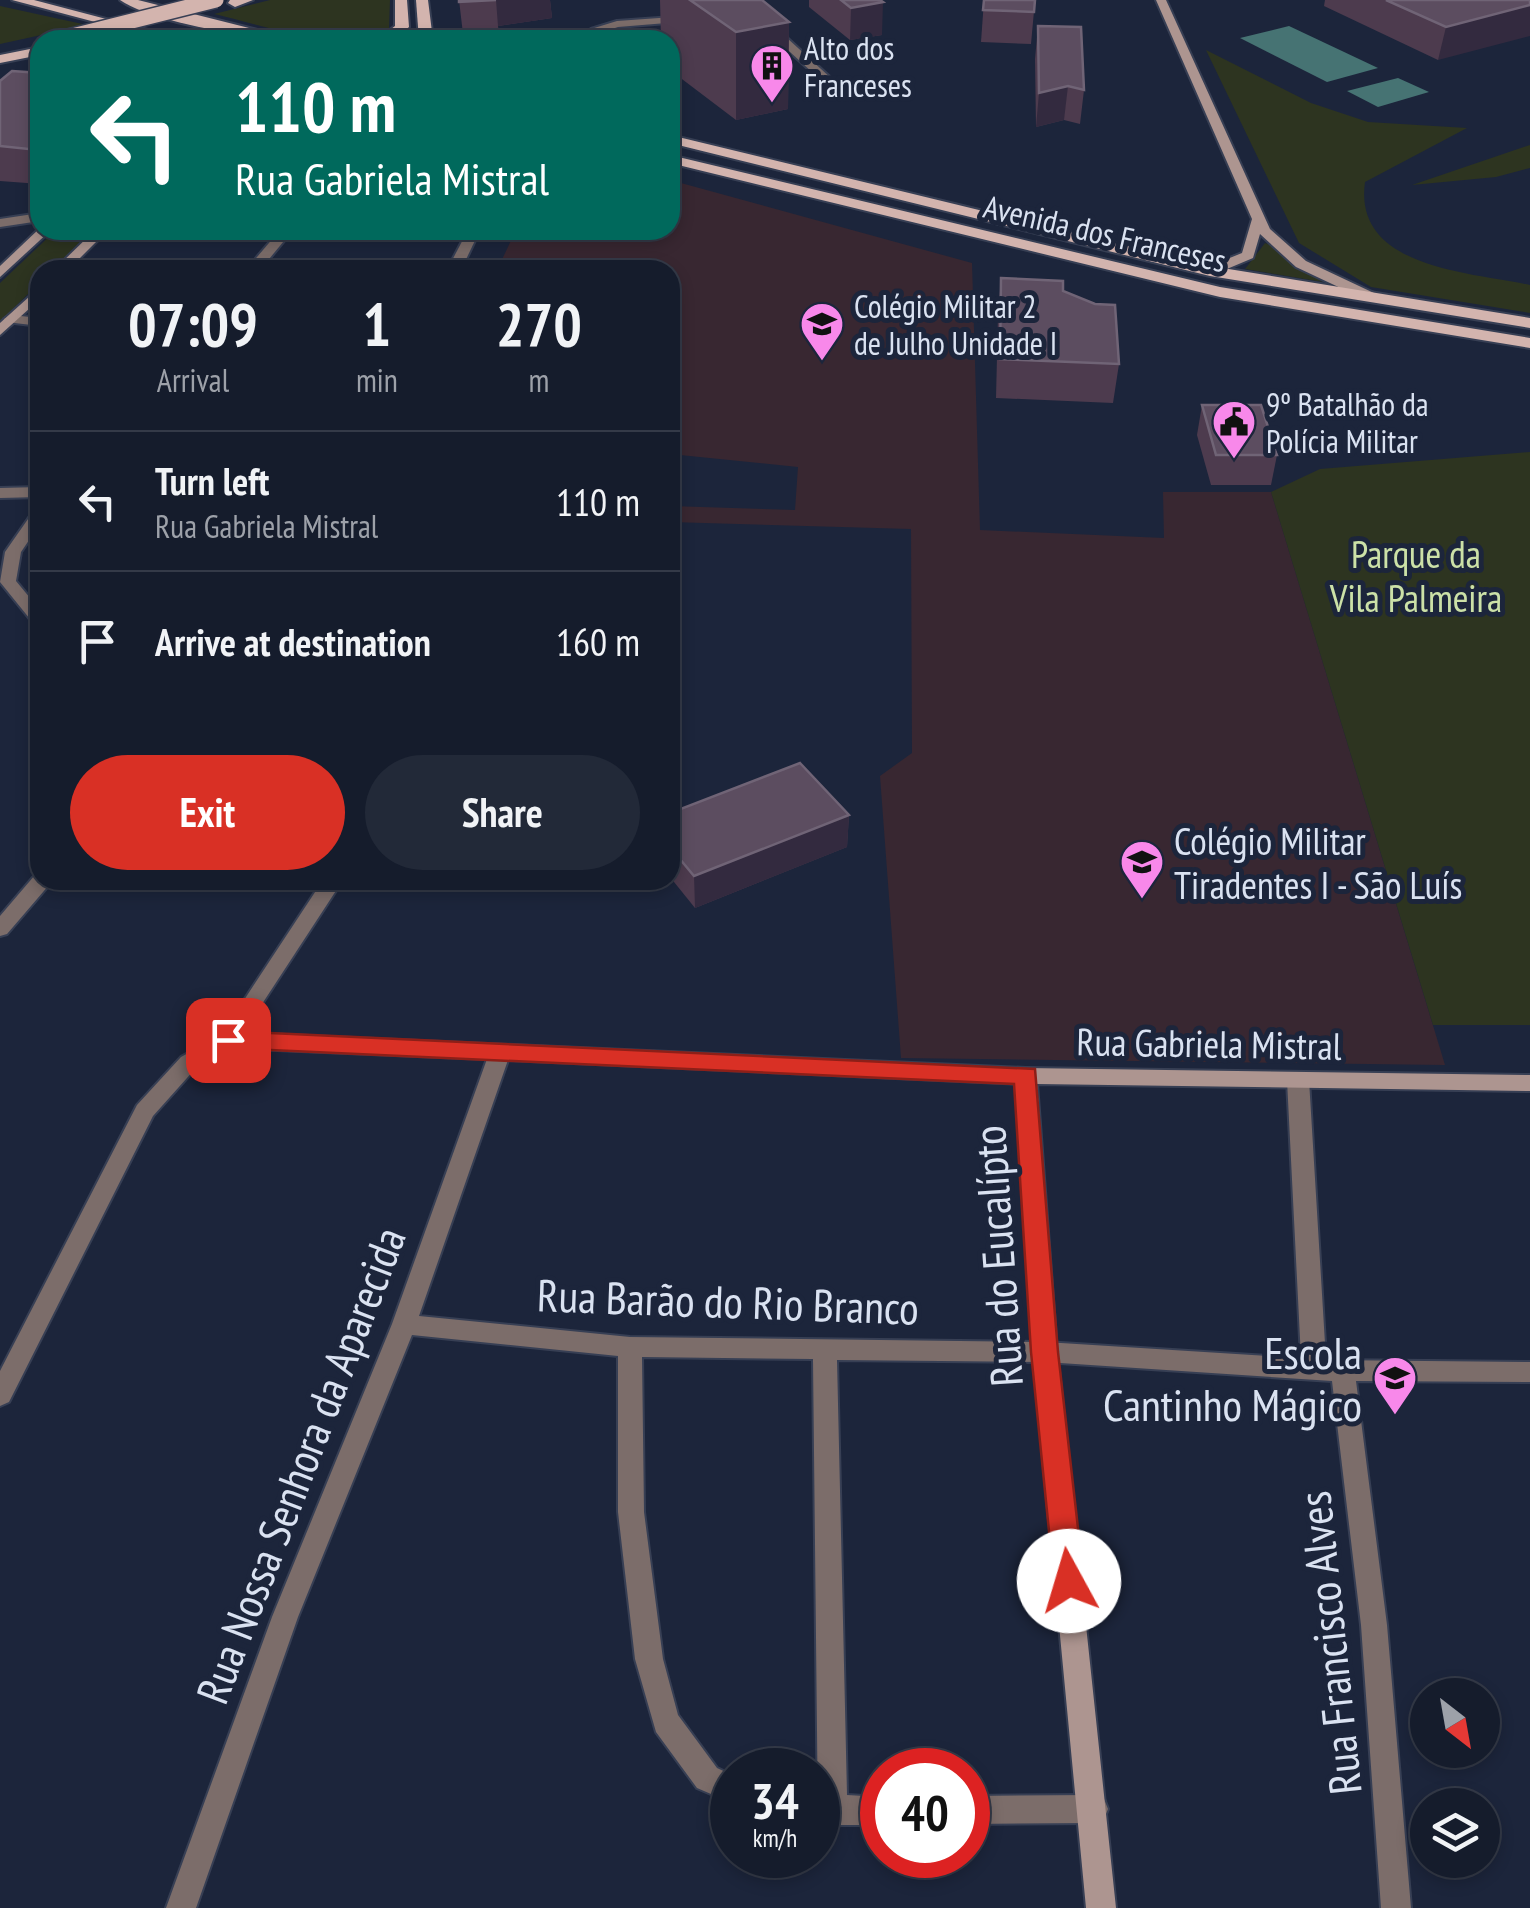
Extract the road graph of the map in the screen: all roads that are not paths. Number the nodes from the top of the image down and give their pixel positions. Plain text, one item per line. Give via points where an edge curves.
1 (17, 0) edge
2 (126, 0) edge
3 (216, 0) edge
4 (401, 0) edge
5 (422, 0) edge
6 (1161, 0) edge
7 (241, 2) edge
8 (758, 17) edge
9 (704, 18) dead end
10 (94, 30) edge
11 (126, 30) edge
12 (138, 30) edge
13 (243, 30) edge
14 (398, 30) edge
15 (425, 30) edge
16 (599, 30) edge
17 (30, 45) edge
18 (0, 51) edge
19 (30, 53) edge
20 (0, 59) edge
21 (840, 92) dead end
22 (680, 141) edge
23 (680, 160) edge
24 (30, 218) edge
25 (1258, 220) junction
26 (0, 223) edge
27 (35, 240) edge
28 (92, 240) edge
29 (278, 240) edge
30 (71, 260) edge
31 (262, 260) edge
32 (1210, 271) junction
33 (0, 273) edge
34 (30, 300) edge
35 (1387, 303) junction
36 (12, 319) junction
37 (30, 321) edge
38 (1530, 323) edge
39 (0, 331) edge
40 (1530, 343) edge
41 (0, 492) edge
42 (30, 492) edge
43 (30, 527) edge
44 (4, 582) edge
45 (30, 606) edge
46 (33, 890) edge
47 (326, 890) edge
48 (0, 929) edge
49 (228, 1040) junction
50 (500, 1052) junction
51 (1026, 1076) junction
52 (1298, 1080) junction
53 (1530, 1083) edge
54 (404, 1324) junction
55 (630, 1347) junction
56 (825, 1352) junction
57 (1044, 1352) junction
58 (1314, 1368) junction
59 (1343, 1371) junction
60 (1530, 1372) edge
61 (0, 1396) edge
62 (826, 1748) edge
63 (710, 1779) edge
64 (1094, 1809) junction
65 (990, 1810) edge
66 (181, 1908) edge
67 (1101, 1908) edge
68 (1396, 1908) edge

1 - 12 main road
2 - 13 main road
3 - 10 main road, bridge
4 - 14 main road
5 - 15 main road
6 - 25 street
7 - 11 main road, bridge
8 - 21 street
9 - 16 street
17 - 18 main road
19 - 20 main road
22 - 32 main road, Avenida dos Franceses
23 - 40 main road, Avenida dos Franceses via 1220,292
24 - 26 street
25 - 32 street via 1248,255
25 - 35 street via 1301,264
27 - 33 street
28 - 30 street
29 - 31 street
32 - 35 main road, Avenida dos Franceses
34 - 36 street
35 - 38 main road, Avenida dos Franceses
36 - 37 street
36 - 39 street
41 - 42 street
43 - 44 street
44 - 45 street
46 - 48 street
47 - 49 street
49 - 50 street, Rua Gabriela Mistral
49 - 61 street via 188,1063 146,1111
50 - 51 street, Rua Gabriela Mistral
50 - 54 street, Rua Nossa Senhora da Aparecida
51 - 52 street, Rua Gabriela Mistral
51 - 57 street, Rua do Eucalípto
52 - 53 street, Rua Gabriela Mistral
52 - 58 street
54 - 55 street, Rua Barão do Rio Branco
54 - 66 street, Rua Nossa Senhora da Aparecida via 285,1617
55 - 56 street, Rua Barão do Rio Branco
55 - 63 street via 632,1512 649,1659 666,1722
56 - 57 street, Rua Barão do Rio Branco
56 - 62 street
57 - 58 street, Rua Barão do Rio Branco
57 - 64 street, Rua do Eucalípto
58 - 59 street, Rua Barão do Rio Branco
59 - 60 street, Rua Barão do Rio Branco
59 - 68 street, Rua Francisco Alves via 1374,1625
64 - 65 street
64 - 67 street, Rua do Eucalípto

